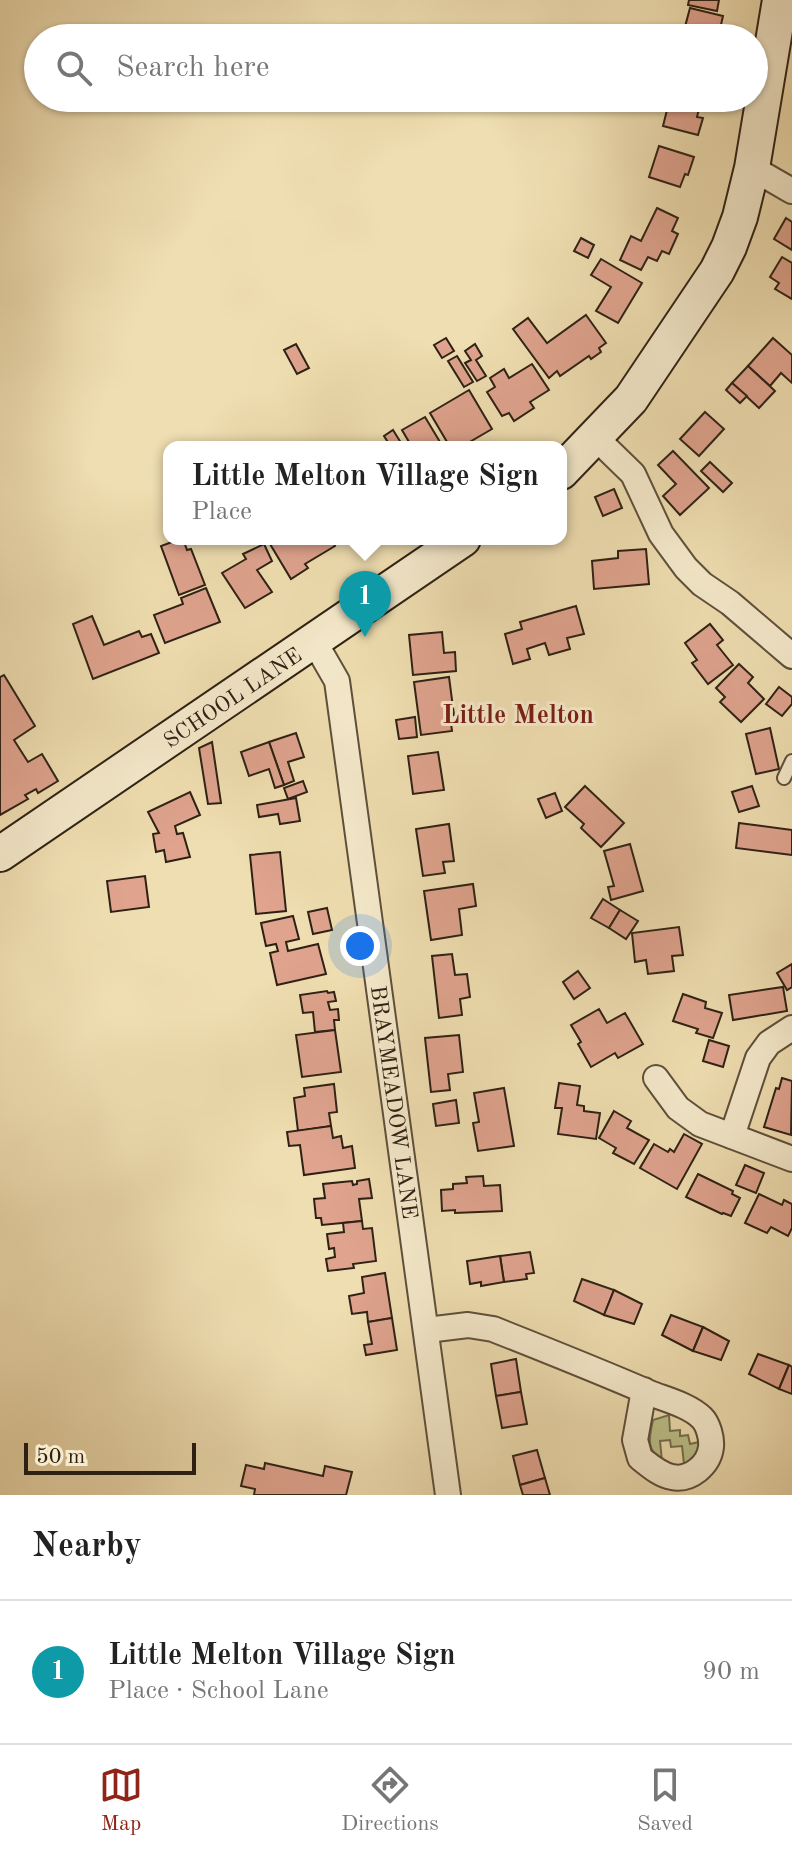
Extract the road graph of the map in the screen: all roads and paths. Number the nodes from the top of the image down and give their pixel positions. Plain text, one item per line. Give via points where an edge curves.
1 (780, 0) edge
2 (768, 72) edge
3 (761, 112) edge
4 (752, 168) junction
5 (792, 191) edge
6 (596, 438) junction
7 (567, 466) edge
8 (454, 545) edge
9 (314, 641) junction
10 (792, 656) edge
11 (792, 761) edge
12 (784, 778) dead end
13 (0, 854) edge
14 (792, 1028) edge
15 (656, 1078) dead end
16 (732, 1136) junction
17 (792, 1159) edge
18 (427, 1330) junction
19 (644, 1390) dead end
20 (448, 1495) edge

1 - 2 street
3 - 4 street
4 - 5 street
4 - 6 street via 740,217 717,271 631,399
6 - 7 street
6 - 10 street via 633,474 661,534 686,568
8 - 9 street, SCHOOL LANE
9 - 13 street, SCHOOL LANE
9 - 18 street, BRAYMEADOW LANE via 337,681
11 - 12 lane
14 - 16 street via 758,1058
15 - 16 street via 678,1108 700,1124
16 - 17 street
18 - 19 street via 468,1325 493,1329
18 - 20 street, BRAYMEADOW LANE

